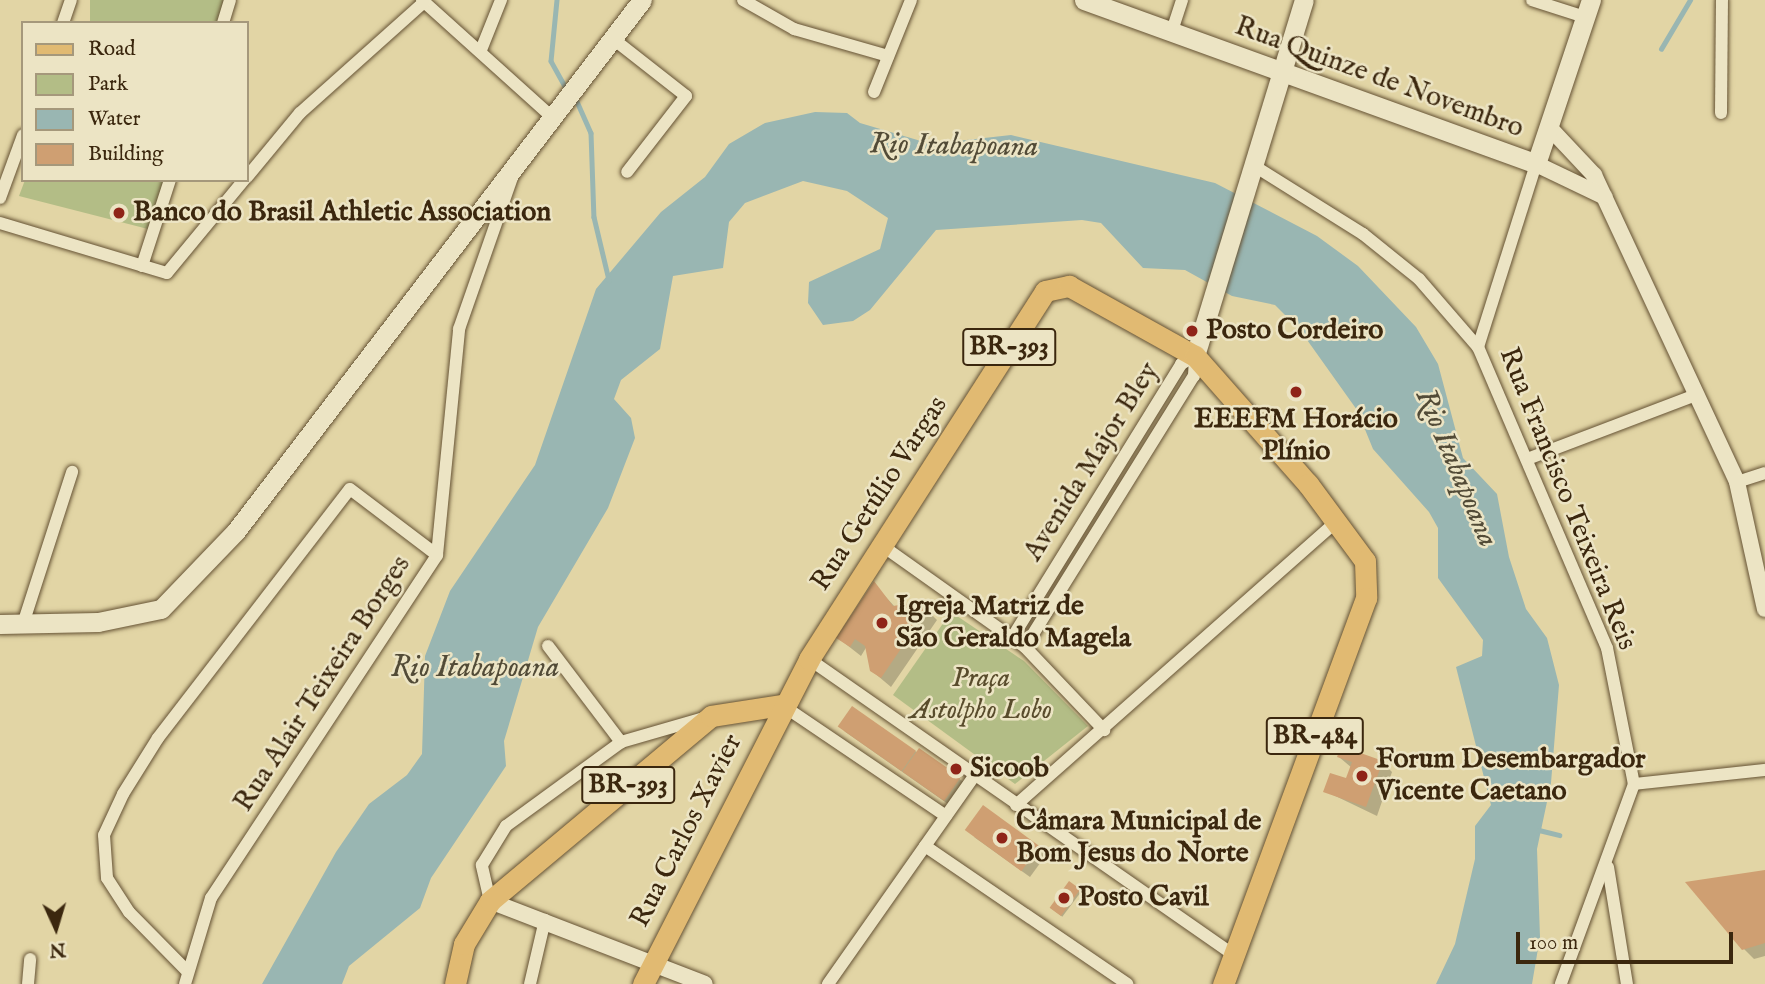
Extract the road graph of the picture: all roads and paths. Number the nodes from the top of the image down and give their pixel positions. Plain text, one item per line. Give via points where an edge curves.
1 (71, 0) edge
2 (230, 0) edge
3 (501, 0) edge
4 (642, 0) edge
5 (743, 0) edge
6 (911, 0) edge
7 (1084, 0) edge
8 (1182, 0) edge
9 (1304, 0) edge
10 (1532, 0) edge
11 (1722, 0) edge
12 (423, 1) edge
13 (1105, 4) edge
14 (1588, 8) edge
15 (64, 21) edge
16 (224, 21) edge
17 (1171, 34) junction
18 (612, 38) junction
19 (481, 50) junction
20 (888, 55) junction
21 (1283, 73) junction
22 (874, 92) dead end
23 (555, 110) junction
24 (1721, 113) dead end
25 (1549, 127) junction
26 (21, 140) edge
27 (521, 155) junction
28 (1536, 164) junction
29 (1256, 167) junction
30 (627, 172) dead end
31 (248, 175) edge
32 (169, 182) edge
33 (243, 182) edge
34 (0, 198) edge
35 (1605, 198) junction
36 (0, 223) edge
37 (142, 266) junction
38 (1478, 347) junction
39 (1195, 356) junction
40 (1696, 395) junction
41 (1530, 458) junction
42 (72, 472) dead end
43 (1765, 473) edge
44 (1737, 482) junction
45 (1336, 521) junction
46 (880, 544) junction
47 (437, 555) junction
48 (1765, 604) edge
49 (0, 624) edge
50 (23, 624) junction
51 (1012, 638) junction
52 (548, 646) dead end
53 (1025, 648) junction
54 (809, 659) junction
55 (782, 705) junction
56 (711, 716) junction
57 (1104, 730) junction
58 (621, 742) junction
59 (1765, 770) edge
60 (974, 776) junction
61 (1634, 784) junction
62 (1016, 805) junction
63 (946, 816) junction
64 (925, 846) junction
65 (1608, 867) junction
66 (489, 901) junction
67 (545, 920) junction
68 (1234, 955) junction
69 (30, 960) dead end
70 (652, 961) junction
71 (187, 978) edge
72 (28, 984) edge
73 (456, 984) edge
74 (530, 984) edge
75 (643, 984) edge
76 (705, 984) edge
77 (828, 984) edge
78 (1127, 984) edge
79 (1223, 984) edge
80 (1561, 984) edge
81 (1627, 984) edge

1 - 15 street
2 - 16 street
3 - 19 street
4 - 18 main road
5 - 20 street via 794,29
6 - 20 street
7 - 13 main road, Rua Quinze de Novembro
8 - 17 street
9 - 21 main road
10 - 14 street
11 - 24 street
12 - 19 street
12 - 31 street via 300,113
13 - 17 main road, Rua Quinze de Novembro
14 - 25 main road
17 - 21 main road, Rua Quinze de Novembro
18 - 23 main road
18 - 30 street via 686,96
19 - 23 street
20 - 22 street
21 - 28 main road, Rua Quinze de Novembro
21 - 29 main road
23 - 27 main road
25 - 28 main road
25 - 35 street via 1594,175
26 - 34 street
27 - 47 street, Rua Alair Teixeira Borges via 459,329
27 - 50 main road via 236,531 161,609 98,622
28 - 35 street
28 - 38 street
29 - 38 street, Rua Francisco Teixeira Reis via 1372,240 1419,279
29 - 39 main road
32 - 37 street
33 - 37 street via 167,273
35 - 40 street
36 - 37 street
38 - 41 street, Rua Francisco Teixeira Reis
39 - 45 main road, BR-484
39 - 46 main road, Rua Getúlio Vargas / BR-393 via 1069,286 1045,291
39 - 51 street, Avenida Major Bley via 1181,365
39 - 53 street, Avenida Major Bley via 1194,376
40 - 41 street
40 - 44 street
41 - 61 street, Rua Francisco Teixeira Reis via 1607,648
42 - 50 street
43 - 44 street
44 - 48 street
45 - 57 street
45 - 68 main road, BR-484 via 1366,561 1366,598
46 - 51 street
46 - 54 main road, Rua Getúlio Vargas / BR-393
47 - 71 street, Rua Alair Teixeira Borges via 211,898
47 - 71 street via 350,489 158,738 122,794 104,835 107,878 129,912
49 - 50 main road
51 - 53 street
52 - 58 street
53 - 57 street
54 - 55 main road, BR-393
54 - 60 street
55 - 56 main road
55 - 63 street
55 - 70 main road, Rua Carlos Xavier / BR-393
56 - 58 street
56 - 66 main road, BR-393
57 - 62 street
58 - 66 street via 506,826 482,865
59 - 61 street
60 - 62 street
60 - 63 street
61 - 65 street, Rua Francisco Teixeira Reis
62 - 68 street
63 - 64 street
64 - 77 street
64 - 78 street
65 - 80 street, Rua Francisco Teixeira Reis
65 - 81 street
66 - 67 street
66 - 73 main road, BR-393 via 464,944
67 - 70 street
67 - 74 street
68 - 79 main road, BR-484
69 - 72 street
70 - 75 main road, Rua Carlos Xavier / BR-393
70 - 76 street

